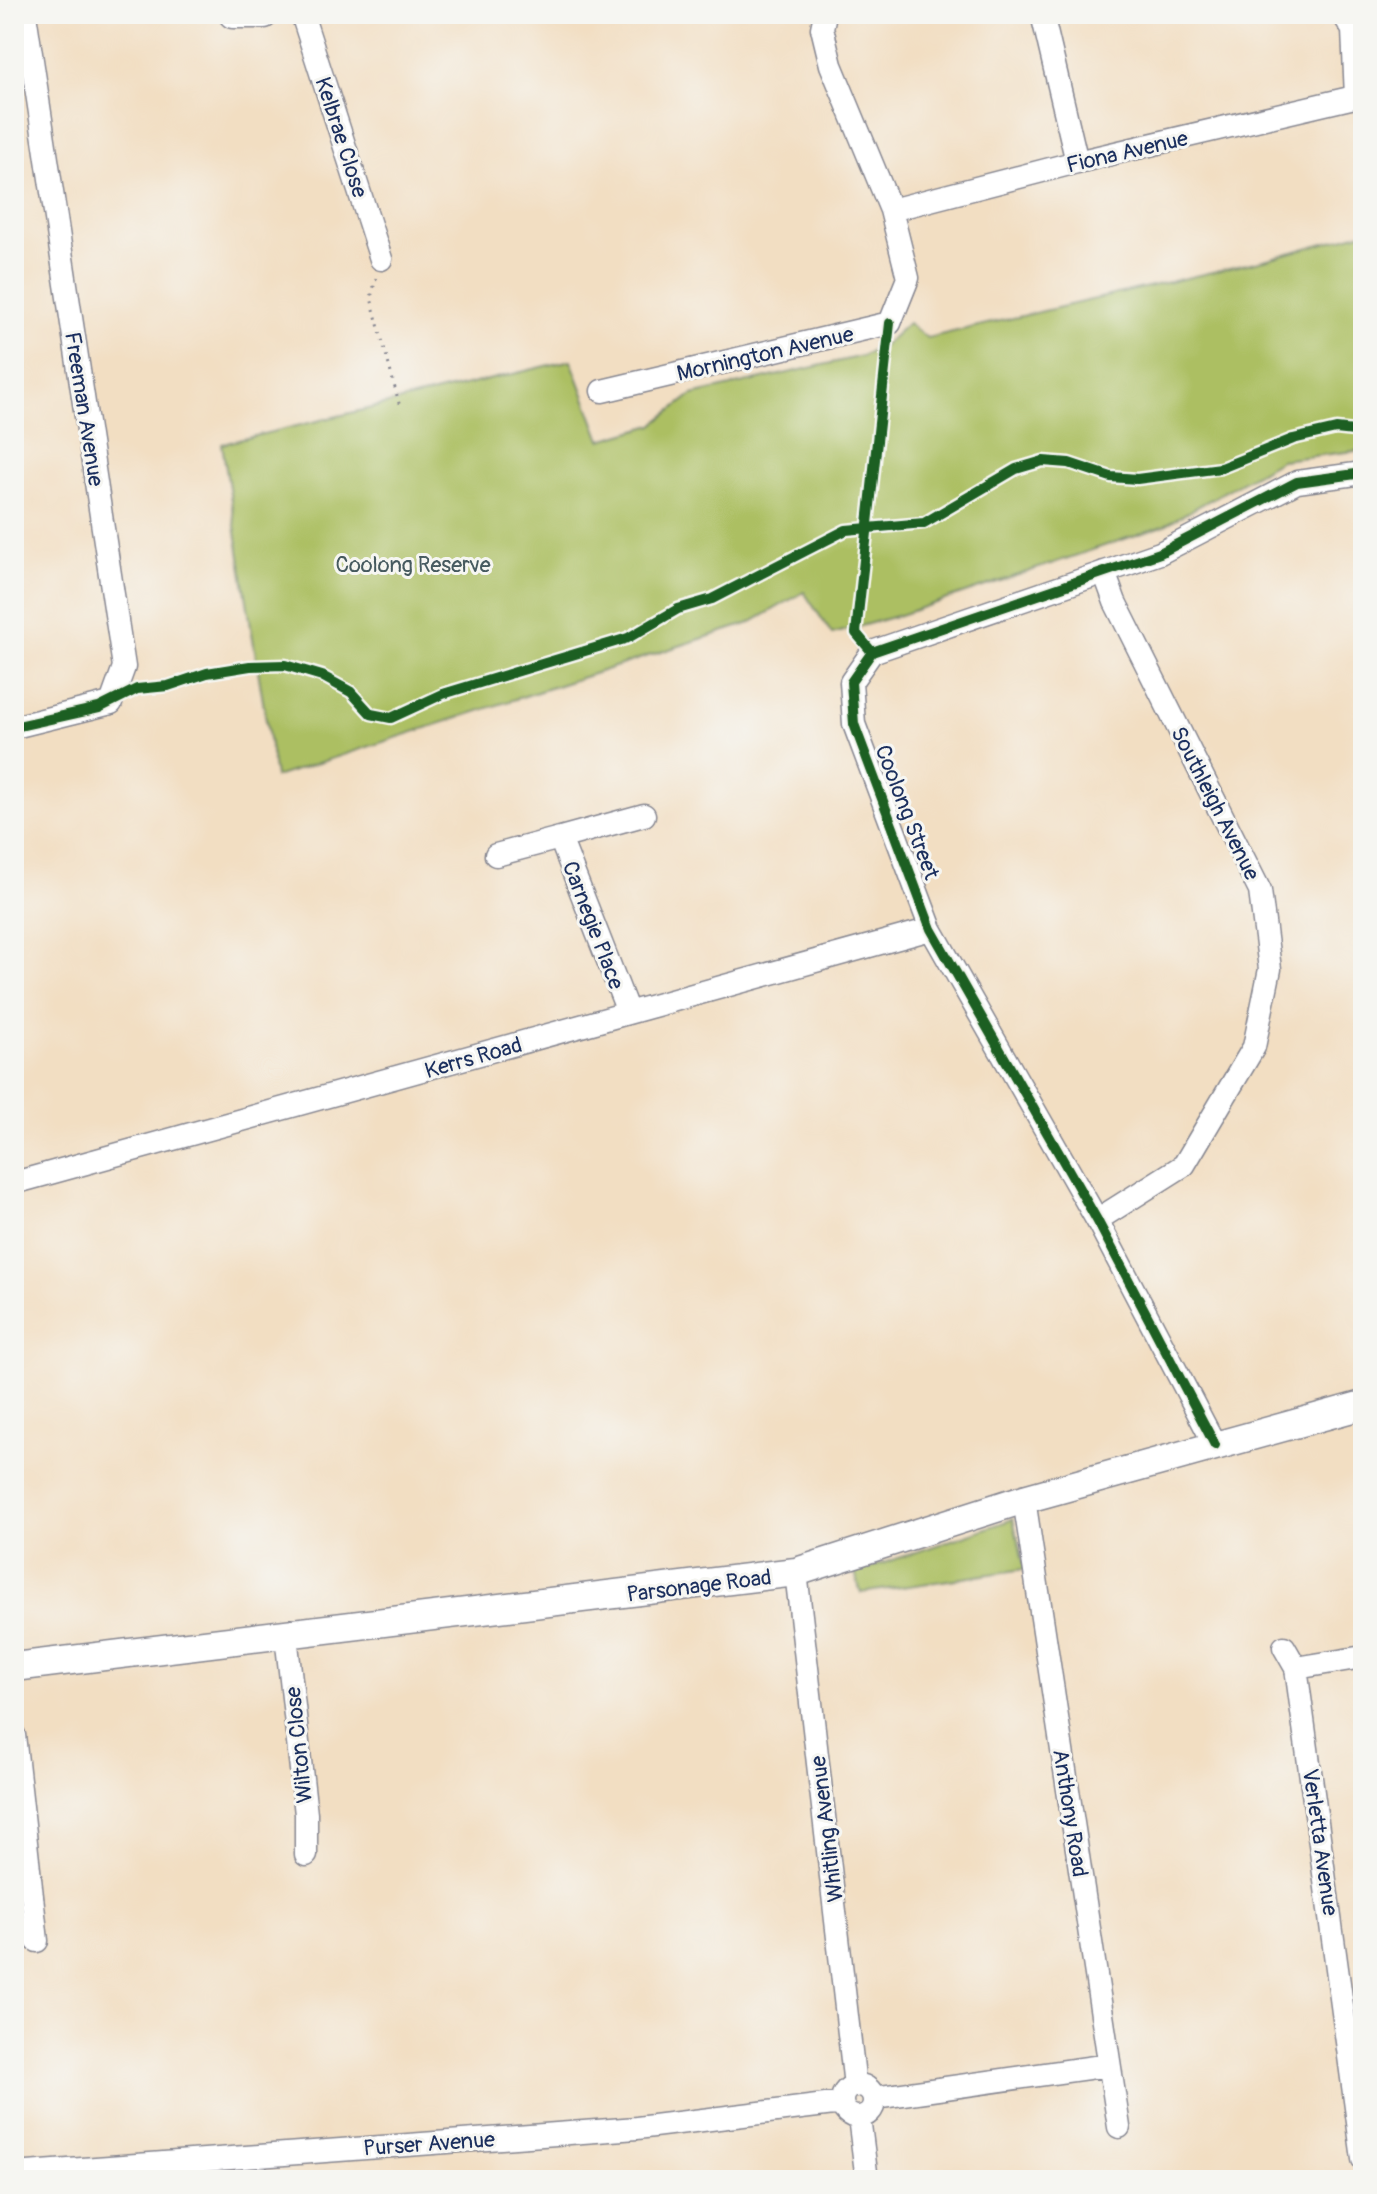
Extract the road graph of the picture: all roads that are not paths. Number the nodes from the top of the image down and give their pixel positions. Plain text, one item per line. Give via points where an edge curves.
1 (25, 14) edge
2 (233, 14) edge
3 (264, 14) edge
4 (302, 14) edge
5 (825, 14) edge
6 (1042, 14) edge
7 (1343, 14) edge
8 (1360, 96) edge
9 (1077, 162) junction
10 (891, 210) junction
11 (381, 259) road end
12 (602, 391) dead end
13 (1363, 473) edge
14 (1104, 572) junction
15 (14, 727) edge
16 (644, 815) dead end
17 (560, 838) junction
18 (496, 855) dead end
19 (931, 929) junction
20 (628, 1012) junction
21 (14, 1183) edge
22 (1097, 1220) junction
23 (1363, 1405) edge
24 (1215, 1445) junction
25 (1024, 1499) junction
26 (796, 1572) junction
27 (286, 1635) junction
28 (1284, 1647) dead end
29 (1363, 1657) edge
30 (14, 1667) edge
31 (1296, 1668) junction
32 (14, 1735) edge
33 (306, 1855) dead end
34 (37, 1941) dead end
35 (1109, 2065) junction
36 (852, 2102) junction
37 (1119, 2127) dead end
38 (1363, 2159) edge
39 (14, 2174) edge
40 (867, 2180) edge

1 - 15 street, Freeman Avenue via 124,667 111,703
2 - 3 street
4 - 11 street, Kelbrae Close
5 - 10 street, Mornington Avenue via 822,28 831,65
6 - 9 street
7 - 8 street via 1353,30
8 - 9 street, Fiona Avenue
9 - 10 street, Fiona Avenue
10 - 12 street, Mornington Avenue via 908,278 890,323
13 - 14 street, Coolong Street via 1297,482 1170,549
14 - 19 street, Coolong Street via 872,652 851,682 854,724
14 - 22 street, Southleigh Avenue via 1260,891 1270,969 1254,1047 1184,1165
16 - 17 street, Carnegie Place
17 - 18 street, Carnegie Place
17 - 20 street, Carnegie Place
19 - 20 street, Kerrs Road
19 - 22 street, Coolong Street
20 - 21 street, Kerrs Road
22 - 24 street, Coolong Street
23 - 24 street, Parsonage Road
24 - 25 street, Parsonage Road
25 - 26 street, Parsonage Road
25 - 35 street, Anthony Road
26 - 27 street, Parsonage Road
26 - 36 street, Whitling Avenue
27 - 30 street, Parsonage Road
27 - 33 street, Wilton Close
28 - 31 street, Verletta Avenue
29 - 31 street
31 - 38 street, Verletta Avenue
32 - 34 street
35 - 36 street via 874,2098 870,2110
35 - 37 street, Anthony Road
36 - 39 street, Purser Avenue via 637,2128
36 - 40 street, Whitling Avenue

